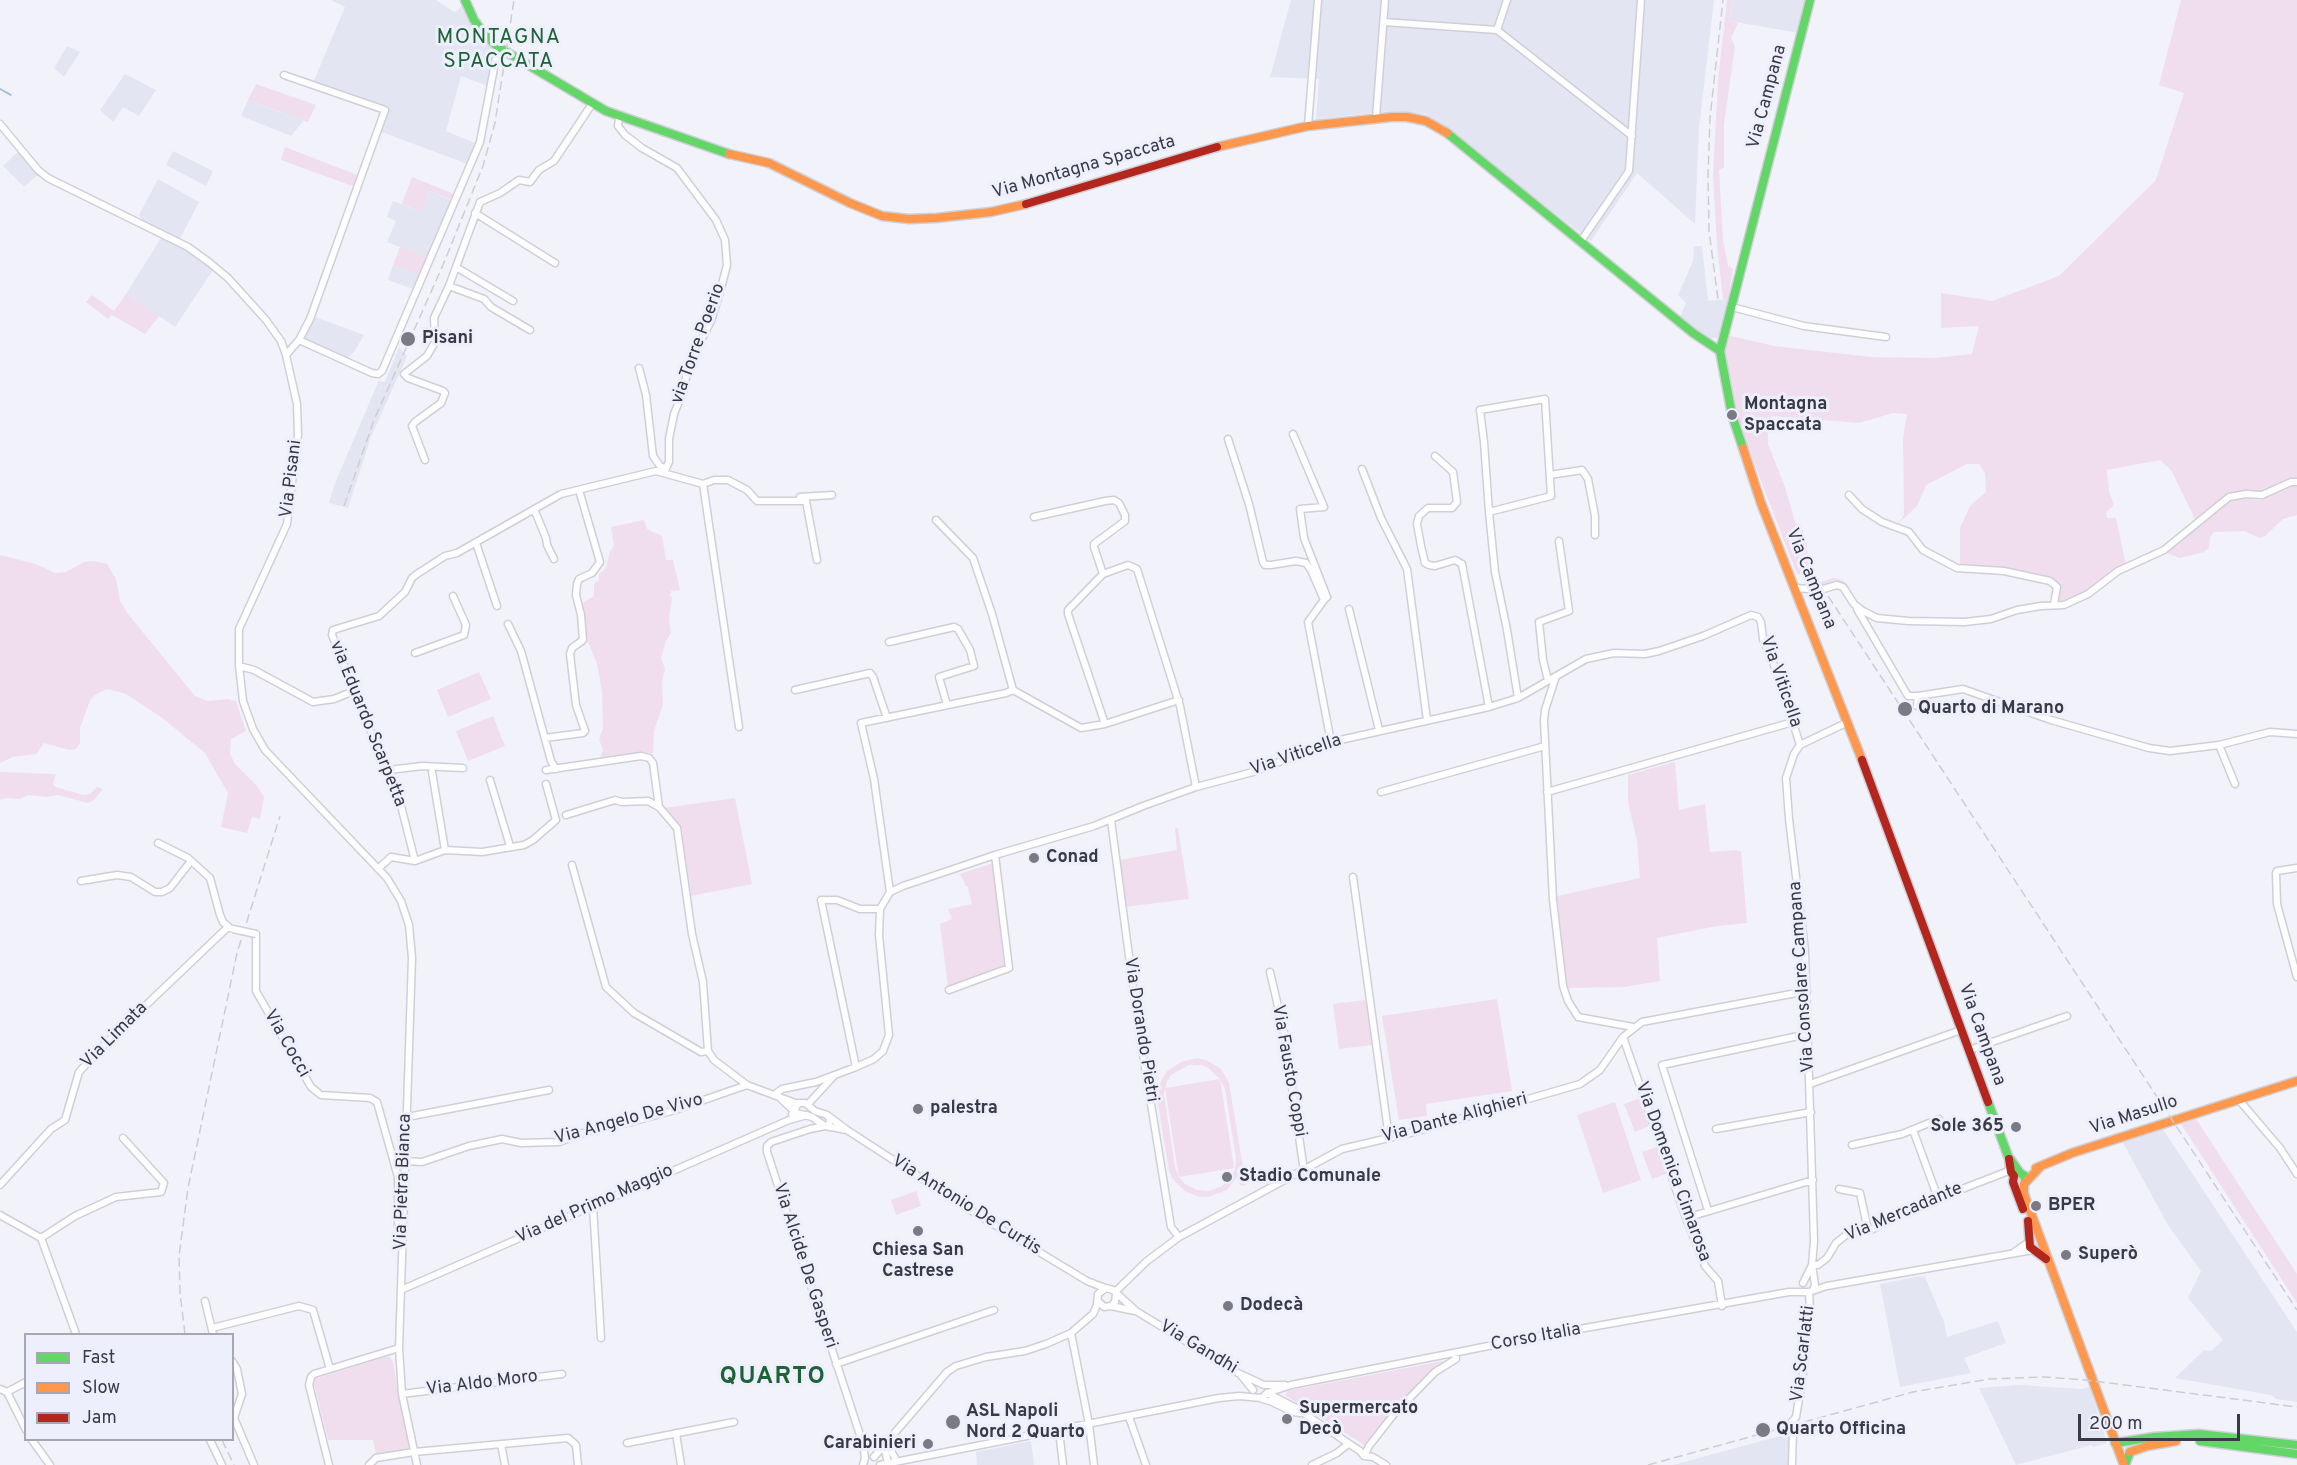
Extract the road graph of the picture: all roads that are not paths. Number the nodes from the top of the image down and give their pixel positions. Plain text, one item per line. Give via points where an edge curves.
1 (465, 0) edge
2 (1318, 0) edge
3 (1385, 0) edge
4 (1507, 0) edge
5 (1641, 0) edge
6 (1810, 0) edge
7 (1384, 22) junction
8 (1497, 30) junction
9 (498, 47) junction
10 (284, 75) dead end
11 (592, 104) junction
12 (619, 117) junction
13 (1376, 118) junction
14 (0, 124) edge
15 (1308, 126) junction
16 (1632, 136) junction
17 (475, 213) junction
18 (1581, 241) junction
19 (555, 263) dead end
20 (456, 267) junction
21 (449, 286) junction
22 (513, 301) dead end
23 (1732, 307) junction
24 (530, 330) dead end
25 (1886, 337) dead end
26 (299, 340) junction
27 (1720, 351) junction
28 (286, 355) junction
29 (639, 368) dead end
30 (1293, 434) dead end
31 (1228, 439) dead end
32 (1435, 456) dead end
33 (425, 460) dead end
34 (1362, 469) dead end
35 (665, 471) junction
36 (1550, 475) junction
37 (2297, 482) edge
38 (703, 484) junction
39 (579, 490) junction
40 (832, 495) dead end
41 (1849, 495) dead end
42 (751, 496) junction
43 (534, 509) junction
44 (1489, 512) junction
45 (1034, 517) dead end
46 (936, 520) dead end
47 (1594, 535) dead end
48 (1559, 541) dead end
49 (476, 543) junction
50 (554, 559) dead end
51 (817, 560) dead end
52 (1103, 573) junction
53 (1796, 588) junction
54 (453, 596) dead end
55 (1324, 600) junction
56 (1854, 604) junction
57 (2054, 604) junction
58 (497, 606) dead end
59 (1349, 609) dead end
60 (508, 624) dead end
61 (889, 642) dead end
62 (415, 653) dead end
63 (239, 666) junction
64 (1556, 675) junction
65 (1548, 680) junction
66 (795, 690) dead end
67 (1013, 690) junction
68 (354, 691) junction
69 (1918, 696) junction
70 (1518, 698) junction
71 (1179, 700) junction
72 (947, 705) junction
73 (1917, 706) dead end
74 (1489, 708) junction
75 (887, 718) junction
76 (1427, 720) junction
77 (1793, 722) junction
78 (1848, 722) junction
79 (1105, 724) junction
80 (738, 727) dead end
81 (1378, 730) junction
82 (2297, 734) edge
83 (545, 738) junction
84 (1331, 742) junction
85 (1800, 745) junction
86 (2219, 745) junction
87 (1545, 746) junction
88 (463, 768) dead end
89 (556, 769) junction
90 (389, 770) junction
91 (546, 770) dead end
92 (432, 772) dead end
93 (490, 780) dead end
94 (546, 784) dead end
95 (2235, 784) dead end
96 (1196, 787) junction
97 (1381, 792) dead end
98 (1547, 792) junction
99 (659, 807) junction
100 (566, 815) dead end
101 (1111, 820) junction
102 (158, 843) dead end
103 (510, 846) junction
104 (445, 850) junction
105 (995, 855) junction
106 (191, 861) junction
107 (415, 861) junction
108 (572, 865) dead end
109 (379, 868) junction
110 (2297, 868) edge
111 (1353, 877) dead end
112 (81, 881) dead end
113 (890, 892) junction
114 (880, 909) junction
115 (405, 912) joint
116 (231, 928) junction
117 (1270, 972) dead end
118 (2297, 977) edge
119 (949, 990) dead end
120 (1807, 991) junction
121 (2067, 1016) dead end
122 (1633, 1028) junction
123 (1961, 1030) junction
124 (1808, 1034) junction
125 (1623, 1037) junction
126 (1969, 1050) junction
127 (708, 1051) junction
128 (856, 1067) junction
129 (836, 1075) junction
130 (816, 1082) junction
131 (2297, 1082) edge
132 (1810, 1084) junction
133 (747, 1085) junction
134 (820, 1089) junction
135 (549, 1090) dead end
136 (777, 1096) junction
137 (2239, 1100) junction
138 (798, 1104) junction
139 (808, 1104) junction
140 (794, 1111) junction
141 (1811, 1112) junction
142 (827, 1115) junction
143 (810, 1116) junction
144 (406, 1117) junction
145 (1939, 1119) dead end
146 (789, 1120) junction
147 (825, 1126) junction
148 (810, 1129) junction
149 (1716, 1129) dead end
150 (847, 1130) junction
151 (1913, 1130) junction
152 (123, 1138) dead end
153 (1389, 1138) junction
154 (1852, 1145) dead end
155 (405, 1161) junction
156 (2040, 1167) junction
157 (1304, 1171) junction
158 (2014, 1174) junction
159 (2297, 1174) edge
160 (1813, 1180) junction
161 (2025, 1184) junction
162 (0, 1185) edge
163 (1839, 1189) dead end
164 (1938, 1198) junction
165 (593, 1206) junction
166 (1707, 1207) dead end
167 (0, 1215) edge
168 (1686, 1218) junction
169 (1868, 1230) junction
170 (1179, 1237) junction
171 (42, 1238) junction
172 (402, 1242) junction
173 (2042, 1242) junction
174 (2032, 1246) junction
175 (2046, 1259) junction
176 (1812, 1265) junction
177 (1087, 1281) junction
178 (1804, 1282) junction
179 (1106, 1288) junction
180 (1812, 1288) junction
181 (401, 1290) junction
182 (1790, 1292) junction
183 (1115, 1293) junction
184 (1098, 1299) junction
185 (205, 1301) dead end
186 (1722, 1306) junction
187 (1109, 1307) junction
188 (994, 1310) dead end
189 (1136, 1311) junction
190 (1093, 1314) junction
191 (212, 1331) edge
192 (75, 1333) edge
193 (1071, 1333) junction
194 (601, 1338) dead end
195 (399, 1348) junction
196 (1455, 1353) junction
197 (234, 1364) edge
198 (836, 1364) junction
199 (330, 1369) junction
200 (562, 1374) dead end
201 (1240, 1374) junction
202 (24, 1383) edge
203 (1262, 1384) junction
204 (1287, 1387) junction
205 (1252, 1390) junction
206 (3, 1391) edge
207 (402, 1394) junction
208 (1267, 1394) junction
209 (1258, 1398) junction
210 (1285, 1403) junction
211 (1300, 1413) junction
212 (1130, 1417) junction
213 (234, 1418) edge
214 (234, 1418) edge
215 (734, 1422) dead end
216 (1089, 1425) junction
217 (24, 1427) edge
218 (1059, 1431) junction
219 (676, 1433) junction
220 (890, 1440) junction
221 (33, 1441) edge
222 (210, 1441) edge
223 (627, 1443) dead end
224 (1348, 1443) junction
225 (501, 1444) junction
226 (2297, 1445) edge
227 (885, 1446) junction
228 (2117, 1447) junction
229 (414, 1452) junction
230 (2130, 1452) junction
231 (2297, 1454) edge
232 (1364, 1456) junction
233 (867, 1461) edge
234 (897, 1461) junction
235 (888, 1463) junction
236 (50, 1465) edge
237 (222, 1465) edge
238 (254, 1465) edge
239 (329, 1465) edge
240 (369, 1465) edge
241 (417, 1465) edge
242 (504, 1465) edge
243 (578, 1465) edge
244 (681, 1465) edge
245 (874, 1465) edge
246 (880, 1465) edge
247 (1063, 1465) edge
248 (1094, 1465) edge
249 (1146, 1465) edge
250 (1312, 1465) edge
251 (1366, 1465) edge
252 (1386, 1465) edge
253 (1792, 1465) edge
254 (2125, 1465) edge

1 - 9 main road, Via Montagna Spaccata via 474,20
2 - 15 street
3 - 7 street
4 - 8 street
5 - 16 street
6 - 23 main road, Via Campana
7 - 8 street
7 - 13 street
8 - 16 street
9 - 11 main road, Via Montagna Spaccata
9 - 26 street via 480,142 382,371 374,374
10 - 26 street via 385,110
11 - 12 main road, Via Montagna Spaccata
11 - 17 street via 558,158 530,182 519,180 480,202
12 - 15 main road, Via Montagna Spaccata via 717,151 769,163 882,216 909,219 992,212 1032,203 1209,149
12 - 35 street, via Torre Poerio via 618,126 625,135 677,168 716,220 725,240 727,265 720,292 711,321 688,366 670,431 670,458
13 - 15 main road, Via Montagna Spaccata
13 - 18 main road, Via Montagna Spaccata via 1407,117 1440,128
14 - 28 street, Via Pisani via 48,178 188,247 210,263 266,320
16 - 18 street via 1629,171
17 - 19 street
17 - 20 street
18 - 27 main road, Via Montagna Spaccata
20 - 21 street
20 - 22 street
21 - 24 street via 484,299
21 - 33 street via 434,318 435,342 427,356 404,374 445,393 441,403 412,426
23 - 25 street via 1804,326
23 - 27 main road, Via Campana
26 - 28 street
27 - 53 main road, Via Campana via 1732,415 1761,503
28 - 63 street, Via Pisani via 297,404 298,435 287,524 239,629
29 - 35 street via 654,456
30 - 55 street via 1324,507 1300,509 1304,538 1327,597
31 - 55 street via 1265,565 1306,563
32 - 74 street via 1453,472 1456,502 1452,508 1428,508 1419,516 1421,546 1429,566 1455,560 1462,564
34 - 76 street via 1407,569
35 - 38 street, via Eduardo Scarpetta via 672,477
35 - 39 street, via Eduardo Scarpetta
36 - 44 street via 1551,496
36 - 44 street via 1545,399 1480,410
36 - 47 street via 1582,470 1588,479 1595,516
37 - 57 street via 2262,495 2229,497 2164,550 2118,571 2088,594 2064,605
38 - 42 street, via Eduardo Scarpetta via 728,480
38 - 80 street
39 - 43 street, via Eduardo Scarpetta via 561,494
39 - 83 street via 600,562 577,584 584,640 570,654 576,705 585,731
40 - 42 street
41 - 57 street via 1862,509 1909,532 1923,550 1957,568 2004,571 2050,581 2057,588
42 - 51 street, via Eduardo Scarpetta via 758,501 806,501
43 - 49 street, via Eduardo Scarpetta
43 - 50 street
44 - 70 street via 1495,573
45 - 52 street via 1106,501 1119,503 1125,520 1094,544
46 - 67 street via 973,558
48 - 65 street via 1569,611 1539,622
49 - 58 street
49 - 68 street, via Eduardo Scarpetta via 445,556 412,578 405,592 379,616 331,632
52 - 71 street via 1128,565 1137,569
52 - 79 street via 1068,614
53 - 56 street via 1820,590 1837,585 1844,588
53 - 78 main road, Via Campana
54 - 62 street via 466,625 464,635
55 - 84 street via 1308,622
56 - 57 street via 1877,618 1938,622 1991,619
56 - 69 street via 1908,696
59 - 81 street
60 - 83 street via 521,651
61 - 72 street via 958,629 974,666 939,677
63 - 68 street via 313,702
63 - 109 street, Via Pisani via 243,701 264,750
64 - 65 street, Via Viticella
64 - 77 street, Via Viticella via 1586,659 1659,651 1755,615 1761,621 1763,639
64 - 87 street via 1545,710
65 - 70 street, Via Viticella
66 - 75 street via 870,673
67 - 72 street
67 - 79 street via 1076,727
68 - 90 street, via Eduardo Scarpetta
69 - 73 street
69 - 86 street via 1964,688 2051,720 2149,748 2170,751
70 - 74 street, Via Viticella
71 - 79 street
71 - 96 street
72 - 75 street
74 - 76 street, Via Viticella
75 - 113 street via 861,723 874,779
76 - 81 street, Via Viticella
77 - 85 street, Via Viticella
77 - 98 street
78 - 85 street
78 - 123 main road, Via Campana
81 - 84 street, Via Viticella
82 - 86 street via 2270,732
83 - 89 street
84 - 96 street, Via Viticella via 1253,772
85 - 120 street, Via Consolare Campana via 1789,768 1786,791
86 - 95 street
87 - 97 street
87 - 98 street
88 - 90 street via 422,766
89 - 91 street
89 - 99 street via 621,758 649,758
90 - 107 street, via Eduardo Scarpetta
92 - 104 street
93 - 103 street
94 - 103 street via 556,820 524,845
96 - 101 street, Via Viticella
98 - 122 street via 1553,900 1568,1001 1578,1017
99 - 100 street via 648,801 615,800
99 - 127 street via 677,828 703,982
101 - 105 street, Via Viticella
101 - 170 street, Via Dorando Pietri via 1169,1215 1171,1227
102 - 106 street
103 - 104 street via 482,852
104 - 107 street
105 - 113 street, Via Viticella
105 - 119 street via 1009,968
106 - 112 street via 170,888 162,892 131,877 117,875
106 - 116 street via 210,879 220,915
107 - 109 street via 392,857
108 - 127 street via 606,987 634,1013 701,1052
109 - 115 street, Via Pisani
110 - 118 street via 2276,873 2277,904
111 - 153 street
113 - 114 street
114 - 128 street via 888,1040 879,1055
114 - 128 street via 860,909 837,900 821,900
115 - 144 street, Via Pietra Bianca via 412,958
116 - 162 street, Via Limata via 79,1072 64,1120
116 - 172 street, Via Cocci, bridge via 256,934 256,991 311,1087 321,1095 370,1098 377,1102 398,1177 398,1228
117 - 157 street, Via Fausto Coppi via 1284,1032
120 - 122 street, Via Dante Alighieri via 1688,1012 1642,1022
120 - 124 street, Via Consolare Campana
121 - 126 street
122 - 125 street, Via Dante Alighieri
123 - 126 main road, Via Campana
123 - 132 street
124 - 132 street, Via Consolare Campana
124 - 166 street via 1662,1065
125 - 153 street, Via Dante Alighieri via 1600,1070 1580,1084
125 - 168 street, Via Domenica Cimarosa
126 - 158 main road, Via Campana
127 - 133 street
128 - 129 street
129 - 130 street
129 - 134 street
130 - 134 street
130 - 136 street via 782,1089
131 - 137 main road, Via Masullo
132 - 141 street, Via Consolare Campana
133 - 136 street
133 - 155 street, Via Angelo De Vivo via 675,1110 594,1129 559,1142 502,1139 422,1162
134 - 139 street
135 - 144 street
136 - 138 street
136 - 140 street, Via Antonio De Curtis
137 - 156 main road, Via Masullo via 2072,1153
137 - 159 street
138 - 139 street
138 - 140 street
139 - 142 street, Via Antonio De Curtis
140 - 143 street, Via Antonio De Curtis
140 - 146 street
141 - 149 street
141 - 160 street, Via Consolare Campana
142 - 147 street via 830,1122
142 - 150 street, Via Antonio De Curtis
143 - 146 street, Via del Primo Maggio
143 - 147 street, Via Antonio De Curtis
143 - 148 street via 815,1124
144 - 155 street, Via Pietra Bianca
145 - 151 street
146 - 165 street, Via del Primo Maggio
147 - 148 street, Via Alcide De Gasperi
147 - 150 street, Via Antonio De Curtis
148 - 198 street, Via Alcide De Gasperi via 771,1142 766,1152
150 - 177 street, Via Antonio De Curtis
151 - 154 street
151 - 164 street
152 - 171 street via 164,1183 161,1192 116,1197 75,1216
153 - 157 street, Via Dante Alighieri via 1342,1149
155 - 172 street, Via Pietra Bianca
156 - 158 main road, Via Masullo
156 - 161 main road, Via Masullo
157 - 170 street, Via Dante Alighieri
158 - 161 main road, Via Campana via 2026,1178
158 - 164 street, Via Mercadante
158 - 174 main road, Via Campana
160 - 168 street
160 - 176 street, Via Consolare Campana
161 - 173 main road, Via Campana via 2024,1194
163 - 169 street via 1860,1193
164 - 169 street, Via Mercadante
165 - 181 street, Via del Primo Maggio
165 - 194 street
167 - 171 street
168 - 186 street, Via Domenica Cimarosa via 1705,1266 1718,1281
169 - 176 street, Via Mercadante via 1846,1235 1827,1258
170 - 183 street, Via Dante Alighieri via 1147,1261
171 - 192 street
172 - 181 street, Via Pietra Bianca
173 - 174 main road via 2039,1250
173 - 175 main road, Via Campana
174 - 175 main road
174 - 180 street, Corso Italia via 2012,1254
175 - 228 main road, Via Campana
176 - 178 street, Via Consolare Campana
176 - 180 street, Via Consolare Campana
177 - 179 street, Via Antonio De Curtis
177 - 184 street, Via Antonio De Curtis
178 - 180 street via 1803,1287
178 - 180 street via 1809,1279
178 - 182 street, Corso Italia
179 - 183 street
179 - 184 street via 1100,1291
180 - 182 street, Corso Italia
180 - 253 street, Via Scarlatti via 1792,1427
181 - 195 street, Via Pietra Bianca
182 - 186 street, Corso Italia
183 - 187 street via 1115,1302
183 - 189 street, Via Gandhi
184 - 187 street
184 - 190 street
185 - 191 street
186 - 196 street, Corso Italia
187 - 189 street, Via Gandhi
187 - 190 street
188 - 198 street
189 - 201 street, Via Gandhi
190 - 193 street
191 - 199 street via 299,1306 314,1310
193 - 216 street
193 - 220 street via 1024,1351 956,1366
195 - 199 street
195 - 207 street, Via Pietra Bianca
196 - 204 street, Corso Italia
196 - 232 street via 1456,1359 1435,1372 1394,1414
197 - 213 street via 242,1394
198 - 233 street, Via Alcide De Gasperi
199 - 239 street via 314,1374 309,1384
200 - 207 street, Via Aldo Moro
201 - 203 street, Via Gandhi
201 - 205 street
202 - 206 street
203 - 204 street
203 - 205 street
203 - 208 street
204 - 208 street
204 - 210 street via 1282,1394
205 - 209 street
206 - 217 street
207 - 229 street, Via Pietra Bianca
208 - 209 street
208 - 210 street
209 - 211 street
209 - 212 street via 1219,1398
210 - 211 street
211 - 224 street
212 - 216 street
212 - 249 street
214 - 238 street
215 - 219 street
216 - 218 street
216 - 248 street
218 - 234 street
218 - 247 street
219 - 223 street
219 - 244 street
220 - 227 street
220 - 234 street
221 - 236 street
222 - 237 street
224 - 232 street
224 - 250 street
225 - 229 street
225 - 242 street
225 - 243 street via 568,1438 576,1445
226 - 228 main road via 2199,1434 2154,1437
227 - 233 street
227 - 235 street
228 - 230 main road
228 - 254 main road, Via Campana
229 - 240 street via 376,1458
229 - 241 street, Via Pietra Bianca
230 - 231 main road via 2198,1440
230 - 254 main road
232 - 251 street
232 - 252 street
233 - 245 street
234 - 235 street
235 - 246 street

